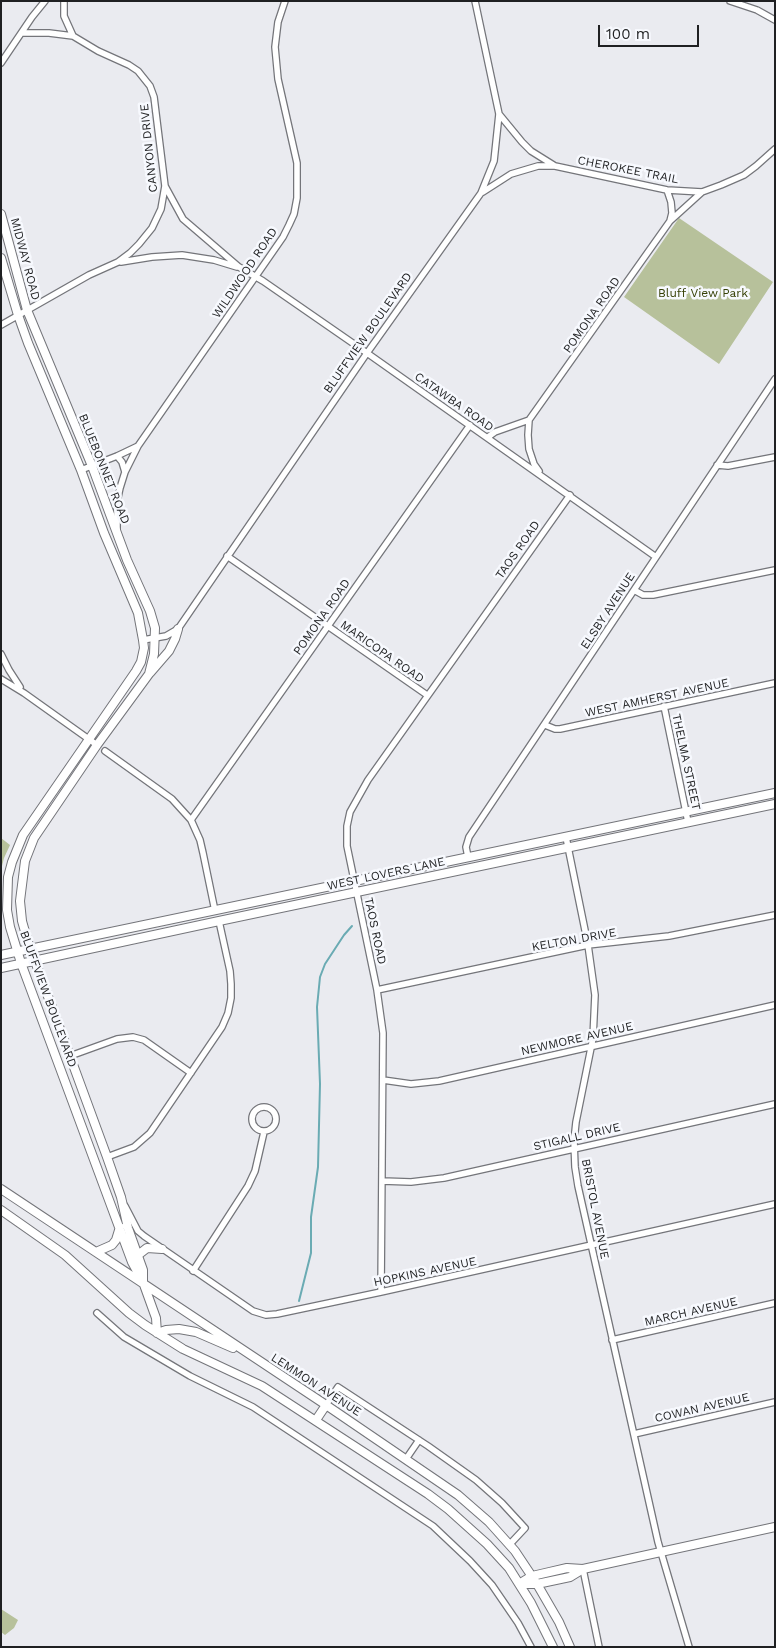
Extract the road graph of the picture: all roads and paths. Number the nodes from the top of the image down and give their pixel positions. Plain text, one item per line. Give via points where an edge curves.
1 (45, 1) edge
2 (64, 1) edge
3 (285, 1) edge
4 (475, 1) edge
5 (730, 1) edge
6 (775, 20) edge
7 (22, 33) junction
8 (73, 36) junction
9 (1, 63) edge
10 (500, 114) junction
11 (775, 149) edge
12 (555, 166) junction
13 (165, 186) junction
14 (667, 190) junction
15 (702, 192) junction
16 (482, 193) junction
17 (1, 214) edge
18 (670, 221) junction
19 (1, 258) edge
20 (118, 262) junction
21 (239, 267) junction
22 (256, 277) junction
23 (27, 310) junction
24 (18, 315) junction
25 (1, 325) edge
26 (367, 353) junction
27 (775, 379) edge
28 (529, 420) junction
29 (470, 425) junction
30 (488, 437) junction
31 (138, 446) junction
32 (117, 456) junction
33 (775, 457) edge
34 (717, 465) junction
35 (92, 466) junction
36 (81, 470) junction
37 (125, 472) junction
38 (545, 478) junction
39 (570, 495) junction
40 (118, 534) junction
41 (227, 556) junction
42 (656, 557) junction
43 (775, 570) edge
44 (634, 590) junction
45 (328, 626) junction
46 (178, 629) junction
47 (156, 638) junction
48 (143, 640) junction
49 (1, 654) edge
50 (149, 674) junction
51 (1, 679) edge
52 (775, 683) edge
53 (24, 693) junction
54 (427, 695) junction
55 (664, 706) junction
56 (544, 725) junction
57 (89, 740) junction
58 (97, 746) junction
59 (105, 751) dead end
60 (775, 793) edge
61 (775, 804) edge
62 (686, 812) junction
63 (191, 820) junction
64 (688, 822) junction
65 (566, 837) junction
66 (568, 848) junction
67 (468, 857) junction
68 (470, 868) junction
69 (354, 882) junction
70 (356, 892) junction
71 (215, 911) junction
72 (775, 915) edge
73 (219, 921) junction
74 (588, 945) junction
75 (30, 949) junction
76 (17, 951) junction
77 (1, 955) edge
78 (34, 961) junction
79 (21, 963) junction
80 (1, 968) edge
81 (377, 990) junction
82 (775, 1006) edge
83 (592, 1045) junction
84 (70, 1056) junction
85 (58, 1061) junction
86 (191, 1073) junction
87 (383, 1080) junction
88 (775, 1104) edge
89 (264, 1132) junction
90 (574, 1148) junction
91 (107, 1157) junction
92 (96, 1161) junction
93 (382, 1181) junction
94 (2, 1190) edge
95 (120, 1197) junction
96 (775, 1204) edge
97 (1, 1210) edge
98 (120, 1227) junction
99 (592, 1246) junction
100 (162, 1249) junction
101 (96, 1252) junction
102 (138, 1255) junction
103 (193, 1271) junction
104 (144, 1282) junction
105 (381, 1292) junction
106 (775, 1303) edge
107 (97, 1313) dead end
108 (157, 1333) junction
109 (612, 1340) junction
110 (249, 1355) junction
111 (775, 1402) edge
112 (326, 1405) junction
113 (316, 1420) junction
114 (634, 1434) junction
115 (419, 1440) junction
116 (406, 1459) junction
117 (775, 1527) edge
118 (510, 1544) junction
119 (661, 1552) junction
120 (583, 1569) junction
121 (532, 1576) junction
122 (519, 1584) junction
123 (537, 1584) junction
124 (530, 1647) edge
125 (552, 1647) edge
126 (570, 1647) edge
127 (599, 1647) edge
128 (689, 1647) edge

1 - 7 street
2 - 8 street via 64,16
3 - 22 street, WILDWOOD ROAD via 276,35 275,60 297,163 297,198 284,237
4 - 10 street, BLUFFVIEW BOULEVARD
5 - 6 street
7 - 8 street, CANYON DRIVE
7 - 9 street
8 - 13 street, CANYON DRIVE via 129,65 150,86 156,106
10 - 12 street, CHEROKEE TRAIL via 522,142
10 - 16 street, BLUFFVIEW BOULEVARD via 494,161
11 - 15 street, CHEROKEE TRAIL via 744,174
12 - 14 street, CHEROKEE TRAIL
12 - 16 street, CHEROKEE TRAIL via 538,166 511,174
13 - 20 street, CANYON DRIVE via 161,209 152,228
13 - 21 street, CATAWBA ROAD via 183,219
14 - 15 street, CHEROKEE TRAIL
14 - 18 street via 672,202
15 - 18 street, POMONA ROAD
16 - 26 street, BLUFFVIEW BOULEVARD
17 - 23 main road, MIDWAY ROAD
18 - 28 street, POMONA ROAD
19 - 24 main road, MIDWAY ROAD
20 - 21 street, CATAWBA ROAD via 182,255
20 - 23 street, CANYON DRIVE
21 - 22 street, CATAWBA ROAD
22 - 26 street, CATAWBA ROAD
22 - 31 street, WILDWOOD ROAD
23 - 24 street, CANYON DRIVE
23 - 35 main road, BLUEBONNET ROAD
24 - 25 street, MIDWAY ROAD
24 - 36 main road, BLUEBONNET ROAD
26 - 29 street, CATAWBA ROAD
26 - 41 street, BLUFFVIEW BOULEVARD
27 - 34 street, ELSBY AVENUE
28 - 30 street
28 - 38 street via 531,458
29 - 30 street, CATAWBA ROAD
29 - 45 street, POMONA ROAD
30 - 38 street, CATAWBA ROAD
31 - 32 street, WILDWOOD ROAD
31 - 37 street, WILDWOOD ROAD
32 - 35 street, WILDWOOD ROAD
32 - 37 street
33 - 34 street
34 - 42 street, ELSBY AVENUE
35 - 36 street, WILDWOOD ROAD
35 - 40 main road, BLUEBONNET ROAD
36 - 48 main road, BLUEBONNET ROAD via 138,613
37 - 40 street, WILDWOOD ROAD via 118,502
38 - 39 street, CATAWBA ROAD
39 - 42 street, CATAWBA ROAD
39 - 54 street, TAOS ROAD
40 - 47 main road, BLUEBONNET ROAD via 150,610
41 - 45 street, MARICOPA ROAD
41 - 46 street, BLUFFVIEW BOULEVARD
42 - 44 street, ELSBY AVENUE
43 - 44 street via 653,595 642,595
44 - 56 street, ELSBY AVENUE
45 - 54 street, MARICOPA ROAD
45 - 63 street, POMONA ROAD
46 - 47 street
46 - 50 main road via 169,651
47 - 48 street
47 - 50 main road, BLUFFVIEW BOULEVARD
48 - 57 main road, BLUFFVIEW BOULEVARD via 141,662
49 - 53 street
50 - 58 main road, BLUFFVIEW BOULEVARD
51 - 53 street
52 - 55 street, WEST AMHERST AVENUE
53 - 57 street
54 - 69 street, TAOS ROAD via 368,780 350,812 346,835
55 - 56 street, WEST AMHERST AVENUE via 556,729
55 - 62 street, THELMA STREET
56 - 67 street, ELSBY AVENUE via 469,836
57 - 58 street
57 - 76 main road, BLUFFVIEW BOULEVARD via 30,824 12,862 7,910
58 - 75 main road, BLUFFVIEW BOULEVARD via 34,838 25,861 20,901
59 - 63 street via 172,799
60 - 62 main road, WEST LOVERS LANE
61 - 64 main road, WEST LOVERS LANE
62 - 64 street, THELMA STREET
62 - 65 main road, WEST LOVERS LANE
63 - 71 street via 203,853
64 - 66 main road, WEST LOVERS LANE
65 - 66 street, BRISTOL AVENUE
65 - 67 main road, WEST LOVERS LANE
66 - 68 main road, WEST LOVERS LANE
66 - 74 street, BRISTOL AVENUE
67 - 68 main road
67 - 69 main road, WEST LOVERS LANE
68 - 70 main road, WEST LOVERS LANE
69 - 70 street, TAOS ROAD
69 - 71 main road, WEST LOVERS LANE
70 - 73 main road, WEST LOVERS LANE
70 - 81 street, TAOS ROAD
71 - 73 main road
71 - 75 main road, WEST LOVERS LANE
72 - 74 street, KELTON DRIVE via 669,936
73 - 78 main road, WEST LOVERS LANE
73 - 86 street via 230,971 231,998 222,1027
74 - 81 street, KELTON DRIVE
74 - 83 street, BRISTOL AVENUE via 595,994
75 - 76 main road, WEST LOVERS LANE
75 - 78 main road, BLUFFVIEW BOULEVARD
76 - 77 main road, WEST LOVERS LANE
76 - 79 main road, BLUFFVIEW BOULEVARD
78 - 79 main road, WEST LOVERS LANE
78 - 84 main road, BLUFFVIEW BOULEVARD
79 - 80 main road, WEST LOVERS LANE
79 - 85 main road, BLUFFVIEW BOULEVARD
81 - 87 street, TAOS ROAD via 383,1033
82 - 83 street, NEWMORE AVENUE
83 - 87 street, NEWMORE AVENUE via 439,1081 411,1084
83 - 90 street, BRISTOL AVENUE via 576,1122
84 - 85 main road
84 - 86 street via 116,1039 133,1037 144,1040
84 - 91 main road, BLUFFVIEW BOULEVARD
85 - 92 main road, BLUFFVIEW BOULEVARD
86 - 91 street via 142,1140 134,1147
87 - 93 street, TAOS ROAD
88 - 90 street, STIGALL DRIVE
89 - 89 street via 273,1128 276,1120 272,1110 262,1107 256,1110 252,1120 257,1130
89 - 103 street via 248,1186
90 - 93 street, STIGALL DRIVE via 444,1178
90 - 99 street, BRISTOL AVENUE via 578,1186
91 - 92 main road
91 - 95 main road, BLUFFVIEW BOULEVARD
92 - 98 main road, BLUFFVIEW BOULEVARD
93 - 105 street, TAOS ROAD
94 - 101 main road, LEMMON AVENUE
95 - 100 street, HOPKINS AVENUE via 138,1231
95 - 102 main road, BLUFFVIEW BOULEVARD
96 - 99 street, HOPKINS AVENUE
97 - 108 main road via 65,1255 129,1313
98 - 101 main road via 112,1245
98 - 104 main road, BLUFFVIEW BOULEVARD via 134,1266
99 - 105 street, HOPKINS AVENUE
99 - 109 street, BRISTOL AVENUE
100 - 102 main road via 147,1248
100 - 103 street, HOPKINS AVENUE
101 - 104 main road, LEMMON AVENUE
102 - 104 main road, BLUFFVIEW BOULEVARD
103 - 105 street, HOPKINS AVENUE via 253,1311 266,1315
104 - 108 main road, BLUFFVIEW BOULEVARD via 156,1318
104 - 110 main road, LEMMON AVENUE
106 - 109 street, MARCH AVENUE
107 - 124 street via 124,1338 253,1407 433,1526 492,1585
108 - 110 main road via 180,1329 196,1332
108 - 113 main road via 254,1381
109 - 114 street, BRISTOL AVENUE
110 - 112 main road, LEMMON AVENUE
111 - 114 street, COWAN AVENUE
112 - 113 main road
112 - 115 street via 338,1386
112 - 116 main road, LEMMON AVENUE
113 - 122 main road via 448,1509 500,1557
114 - 119 street, BRISTOL AVENUE
115 - 116 street
115 - 118 street via 476,1480 521,1523 525,1528
116 - 118 main road, LEMMON AVENUE via 458,1495
117 - 119 main road
118 - 121 main road, LEMMON AVENUE
119 - 120 main road
119 - 128 street, BRISTOL AVENUE
120 - 121 main road via 568,1568
120 - 123 main road via 570,1577
120 - 127 street
121 - 122 main road
121 - 123 main road, LEMMON AVENUE
122 - 123 main road
122 - 125 main road
123 - 126 main road, LEMMON AVENUE

